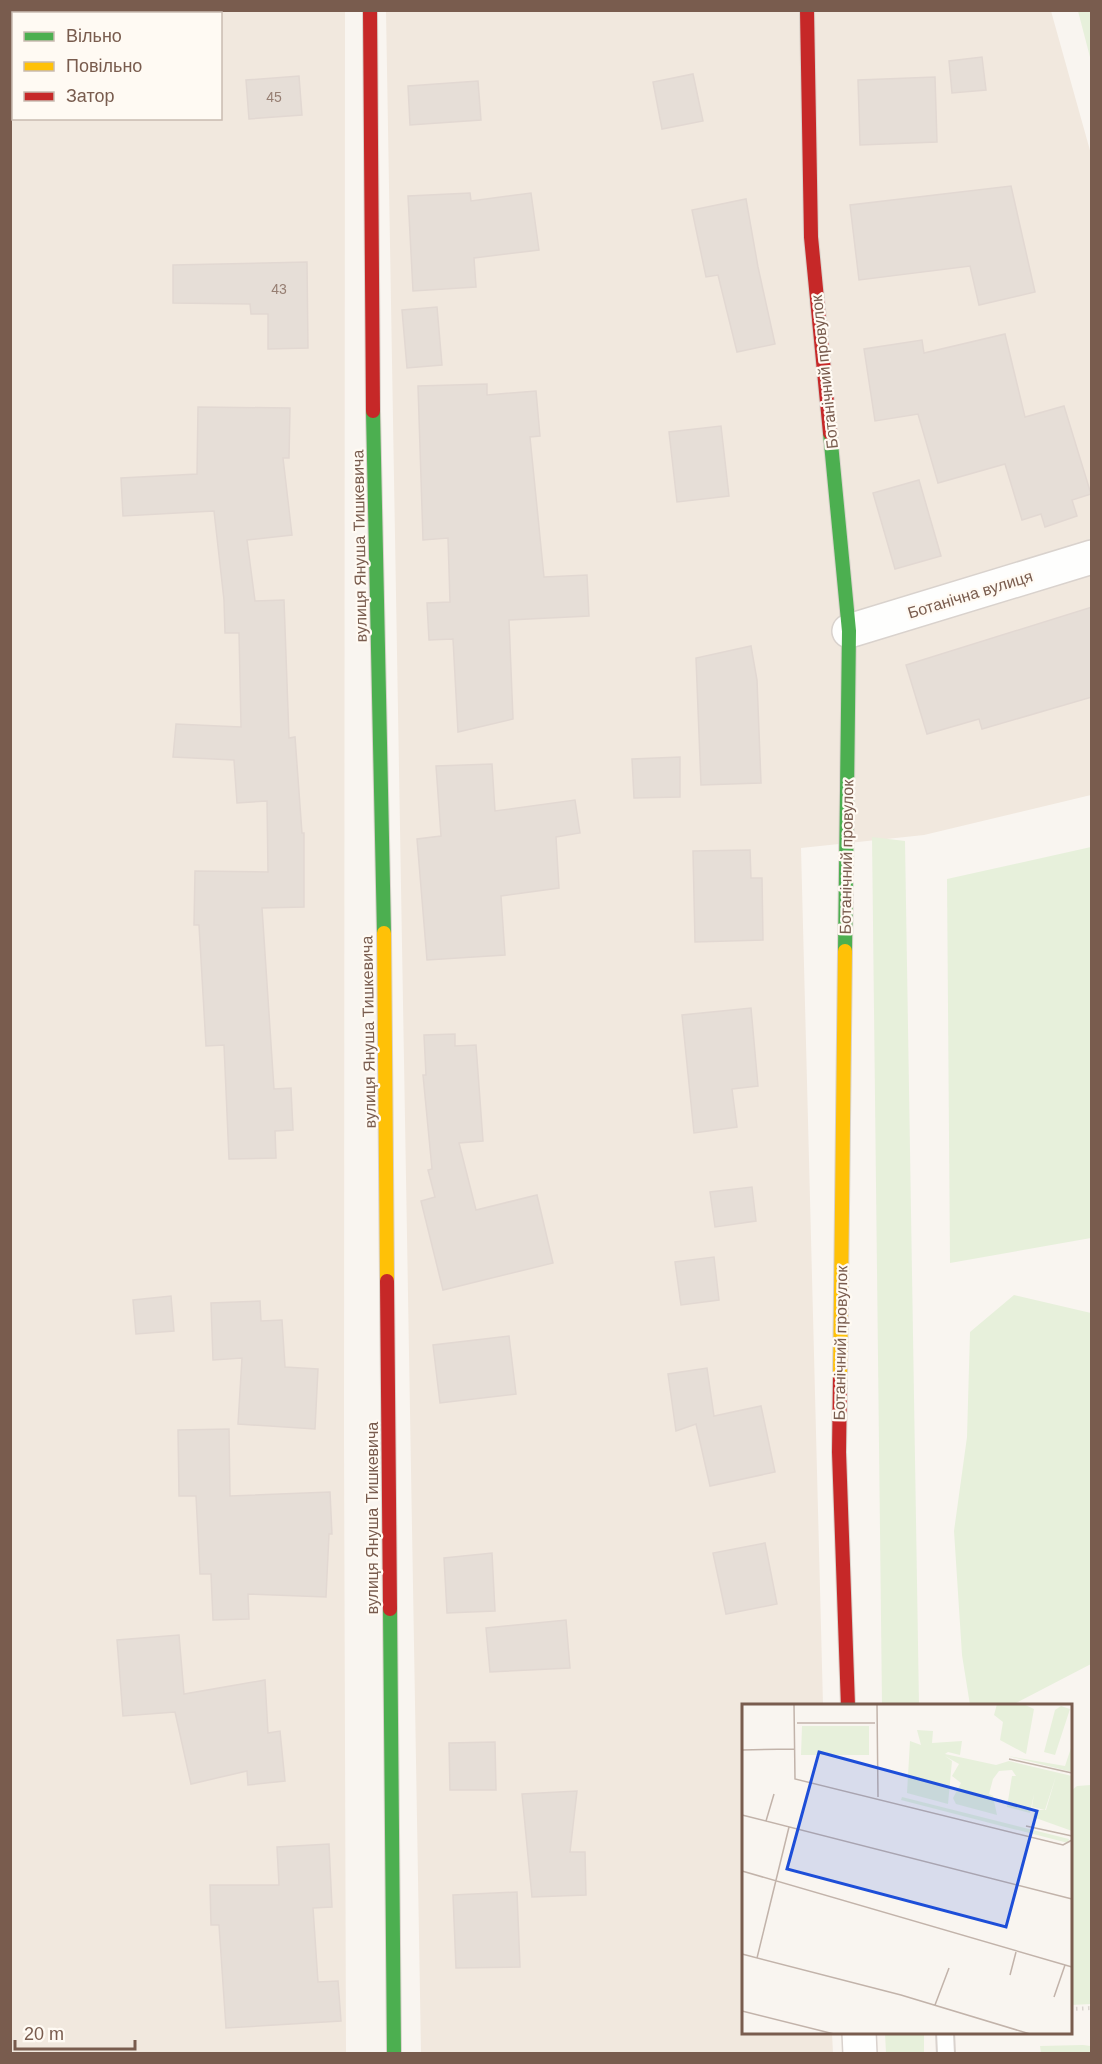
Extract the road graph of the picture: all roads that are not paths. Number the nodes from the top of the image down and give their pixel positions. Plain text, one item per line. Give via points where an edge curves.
1 (370, 10) edge
2 (807, 10) edge
3 (1092, 557) edge
4 (849, 631) junction
5 (848, 1704) edge
6 (859, 2034) edge
7 (945, 2034) edge
8 (394, 2054) edge
9 (860, 2054) edge
10 (946, 2054) edge

1 - 8 street, вулиця Януша Тишкевича via 373,431 384,938
2 - 4 street, Ботанічний провулок via 811,237
3 - 4 street, Ботанічна вулиця
4 - 5 street, Ботанічний провулок via 839,1452
6 - 9 street
7 - 10 lane

